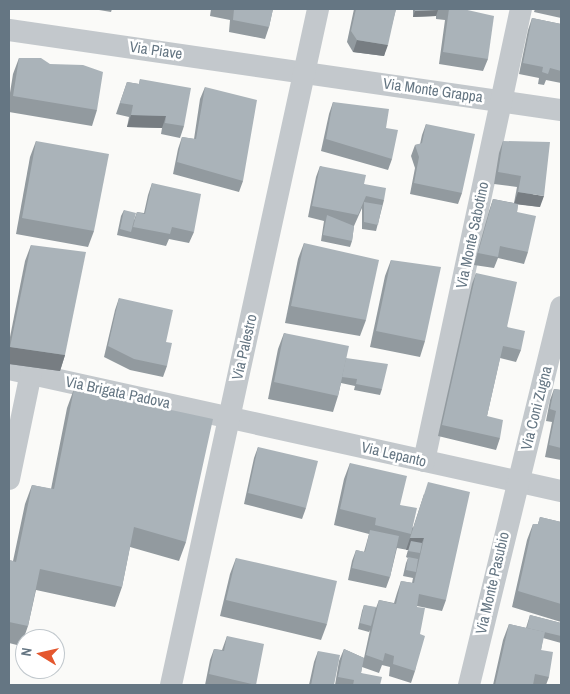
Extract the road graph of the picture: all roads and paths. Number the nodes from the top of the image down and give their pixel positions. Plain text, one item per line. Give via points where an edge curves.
1 (318, 9) edge
2 (521, 9) edge
3 (9, 30) edge
4 (304, 71) junction
5 (501, 100) junction
6 (561, 110) edge
7 (561, 307) edge
8 (9, 369) edge
9 (31, 373) junction
10 (228, 415) junction
11 (424, 461) junction
12 (9, 479) edge
13 (517, 480) junction
14 (561, 491) edge
15 (171, 685) edge
16 (469, 685) edge

1 - 4 street, Via Palestro
2 - 5 street, Via Monte Sabotino
3 - 4 street, Via Piave
4 - 5 street, Via Monte Grappa
4 - 10 street, Via Palestro
5 - 6 street, Via Monte Grappa
5 - 11 street, Via Monte Sabotino
7 - 13 street, Via Coni Zugna
8 - 9 street, Via Brigata Padova
9 - 10 street, Via Brigata Padova
9 - 12 street
10 - 11 street, Via Lepanto
10 - 15 street, Via Palestro
11 - 13 street, Via Lepanto
13 - 14 street, Via Lepanto
13 - 16 street, Via Monte Pasubio

